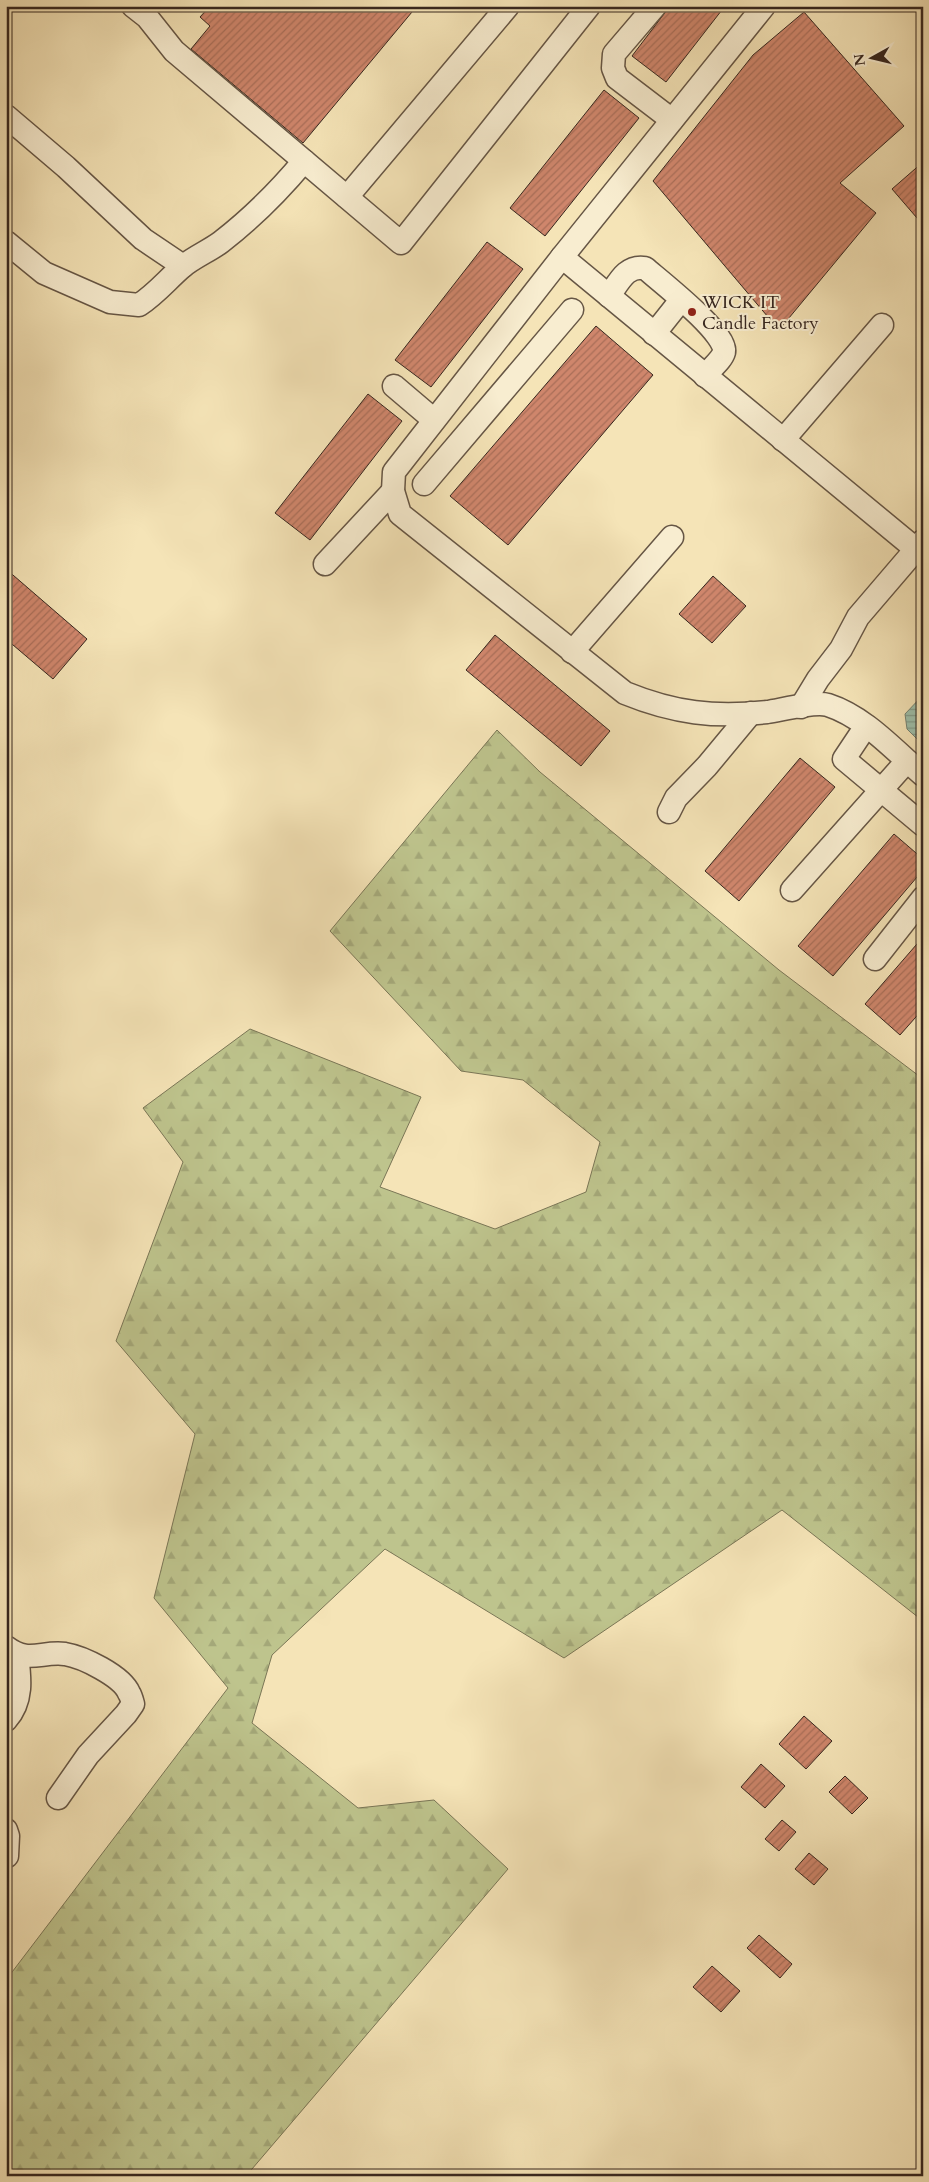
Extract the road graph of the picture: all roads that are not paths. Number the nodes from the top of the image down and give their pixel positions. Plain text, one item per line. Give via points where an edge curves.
1 (134, 6) edge
2 (508, 6) edge
3 (589, 6) edge
4 (655, 6) edge
5 (764, 6) edge
6 (6, 116) edge
7 (672, 120) junction
8 (304, 161) junction
9 (347, 197) junction
10 (6, 242) edge
11 (562, 257) junction
12 (183, 266) junction
13 (608, 296) junction
14 (681, 300) junction
15 (572, 310) dead end
16 (882, 325) dead end
17 (654, 334) junction
18 (498, 338) junction
19 (527, 363) junction
20 (705, 376) junction
21 (394, 386) dead end
22 (450, 400) junction
23 (434, 420) junction
24 (476, 423) junction
25 (783, 440) junction
26 (424, 484) dead end
27 (393, 491) junction
28 (672, 537) dead end
29 (920, 548) edge
30 (325, 564) dead end
31 (572, 652) junction
32 (801, 707) junction
33 (751, 713) junction
34 (866, 726) junction
35 (915, 768) edge
36 (881, 790) junction
37 (669, 812) dead end
38 (923, 825) edge
39 (792, 890) dead end
40 (923, 898) edge
41 (875, 959) dead end
42 (12, 1651) edge
43 (6, 1720) edge
44 (58, 1798) dead end
45 (6, 1830) edge
46 (7, 1856) edge

1 - 8 lane via 174,50
2 - 9 lane
3 - 9 lane via 401,243
4 - 7 lane via 614,54 613,68 617,78
5 - 7 lane
6 - 12 lane via 143,239
7 - 11 lane
8 - 9 lane
8 - 12 lane via 257,212 220,243
10 - 12 lane via 44,274 110,302 139,306 156,294
11 - 13 lane
11 - 18 lane
13 - 14 lane via 628,269 638,266 646,268
13 - 17 lane
14 - 17 lane
14 - 20 lane via 711,326 723,342 724,354
15 - 19 lane
16 - 25 lane
17 - 20 lane
18 - 19 lane
18 - 22 lane
19 - 24 lane
20 - 25 lane
21 - 23 lane
22 - 23 lane
22 - 24 lane
23 - 27 lane via 394,472
24 - 26 lane
25 - 29 lane
27 - 30 lane
27 - 31 lane via 400,514
28 - 31 lane
29 - 32 lane via 858,617 841,649
31 - 33 lane via 625,693 656,706 688,712
32 - 33 lane
32 - 34 lane via 825,704 849,714
33 - 37 lane via 676,798
34 - 35 lane
34 - 36 lane via 844,759
35 - 36 lane
36 - 38 lane
36 - 39 lane
40 - 41 lane
42 - 43 lane via 20,1678 19,1696
42 - 44 lane via 36,1657 64,1654 79,1658 113,1675 129,1691 133,1704 88,1755
45 - 46 lane

